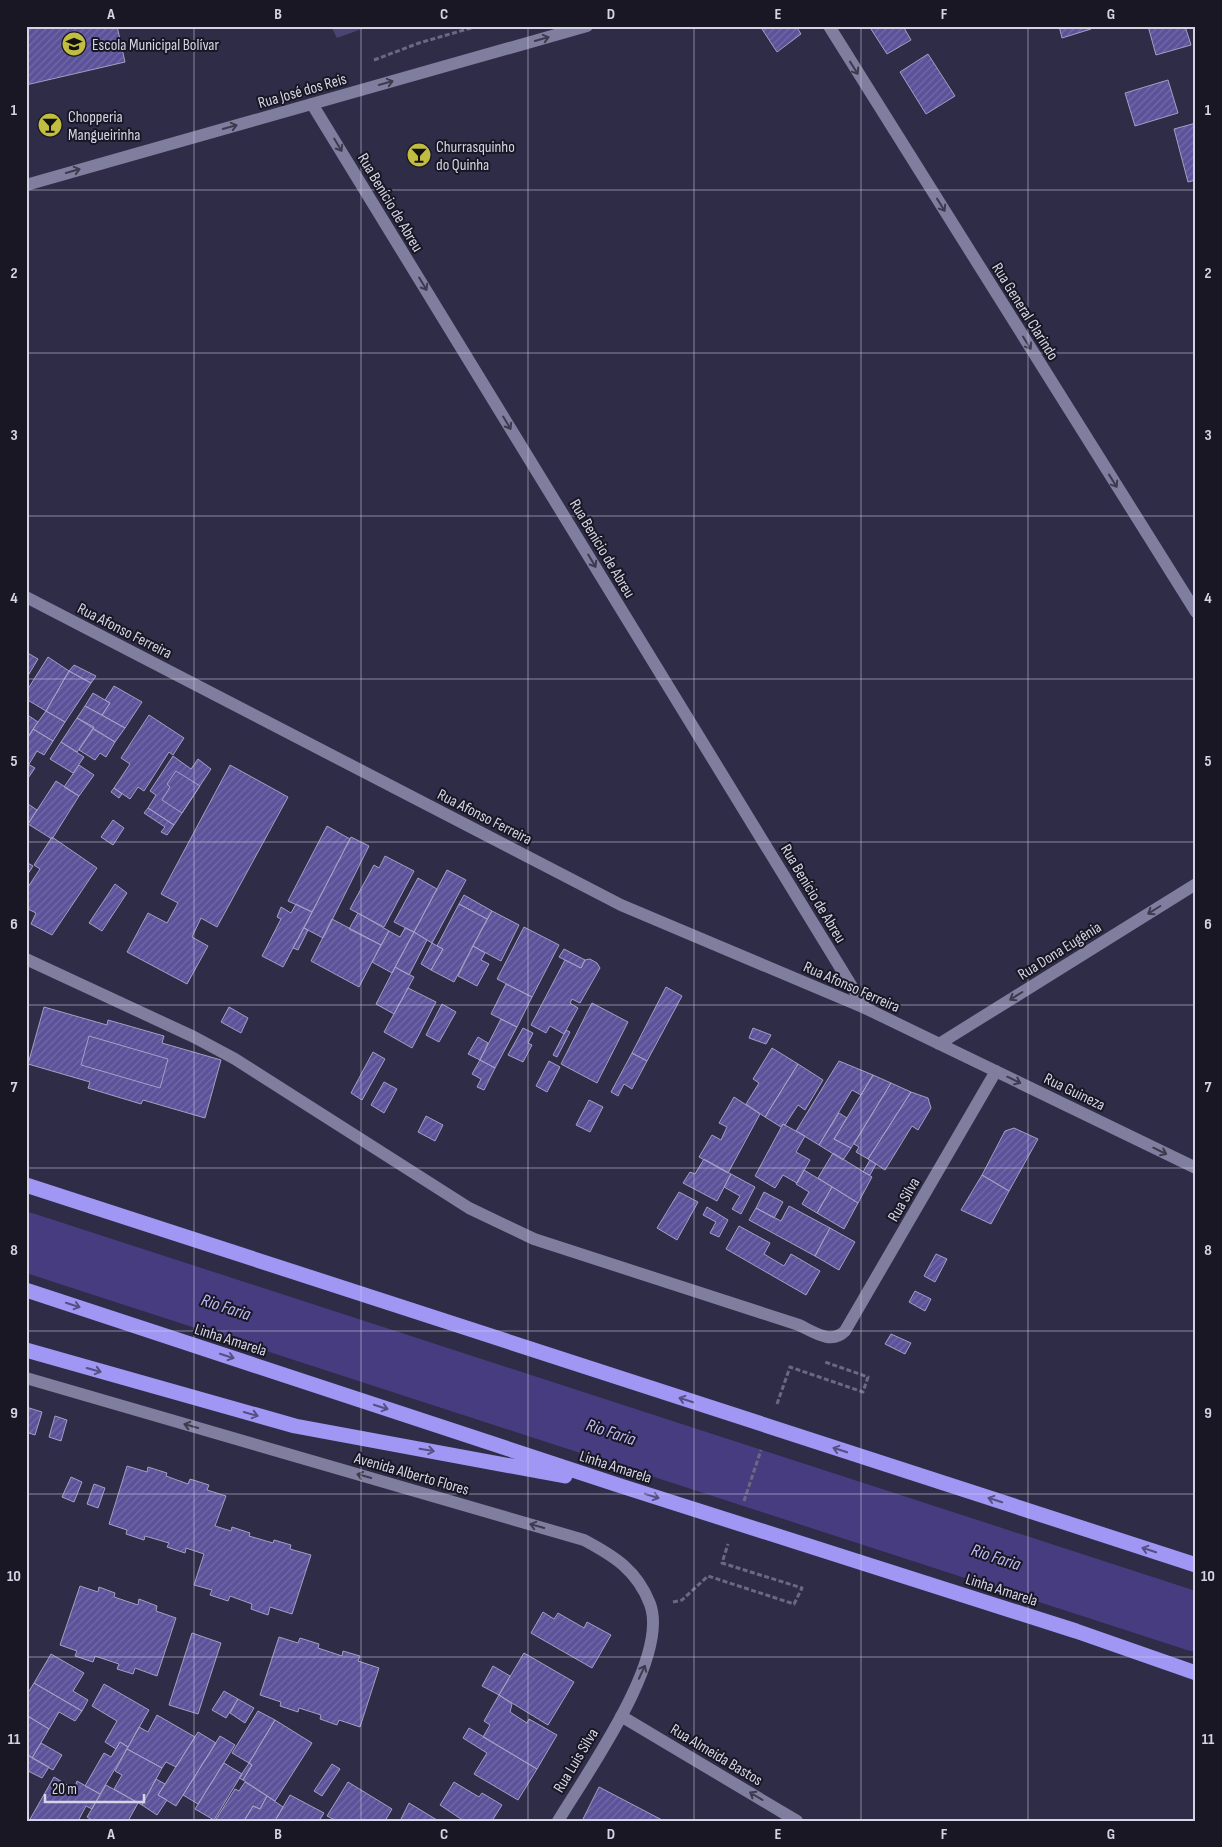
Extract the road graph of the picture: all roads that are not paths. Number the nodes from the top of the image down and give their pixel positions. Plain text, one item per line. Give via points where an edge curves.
1 (587, 26) edge
2 (829, 26) edge
3 (312, 104) junction
4 (26, 184) edge
5 (26, 598) edge
6 (1196, 612) edge
7 (1196, 884) edge
8 (26, 959) edge
9 (865, 1008) junction
10 (939, 1044) junction
11 (996, 1071) junction
12 (1196, 1168) edge
13 (26, 1185) edge
14 (26, 1290) edge
15 (26, 1350) edge
16 (26, 1378) edge
17 (621, 1486) junction
18 (1196, 1565) edge
19 (1196, 1673) edge
20 (621, 1716) junction
21 (558, 1821) edge
22 (797, 1821) edge

3 -> 1 street, Rua José dos Reis
2 -> 6 street, Rua General Clarindo
4 -> 3 street, Rua José dos Reis
3 -> 9 street, Rua Benício de Abreu
5 - 9 street, Rua Afonso Ferreira via 620,905
7 -> 10 street, Rua Dona Eugênia
8 - 11 street, Rua Silva via 234,1060 468,1208 534,1239 832,1338 846,1331
9 - 10 street, Rua Afonso Ferreira
10 - 11 street, Rua Guineza
11 -> 12 street, Rua Guineza
18 -> 13 highway
14 -> 17 highway, Linha Amarela
15 -> 17 highway via 295,1426
20 -> 16 street, Avenida Alberto Flores via 645,1666 654,1632 650,1605 636,1578 616,1557 584,1540
17 -> 19 highway, Linha Amarela via 1076,1631
20 - 21 street, Rua Luis Silva
22 -> 20 street, Rua Almeida Bastos

